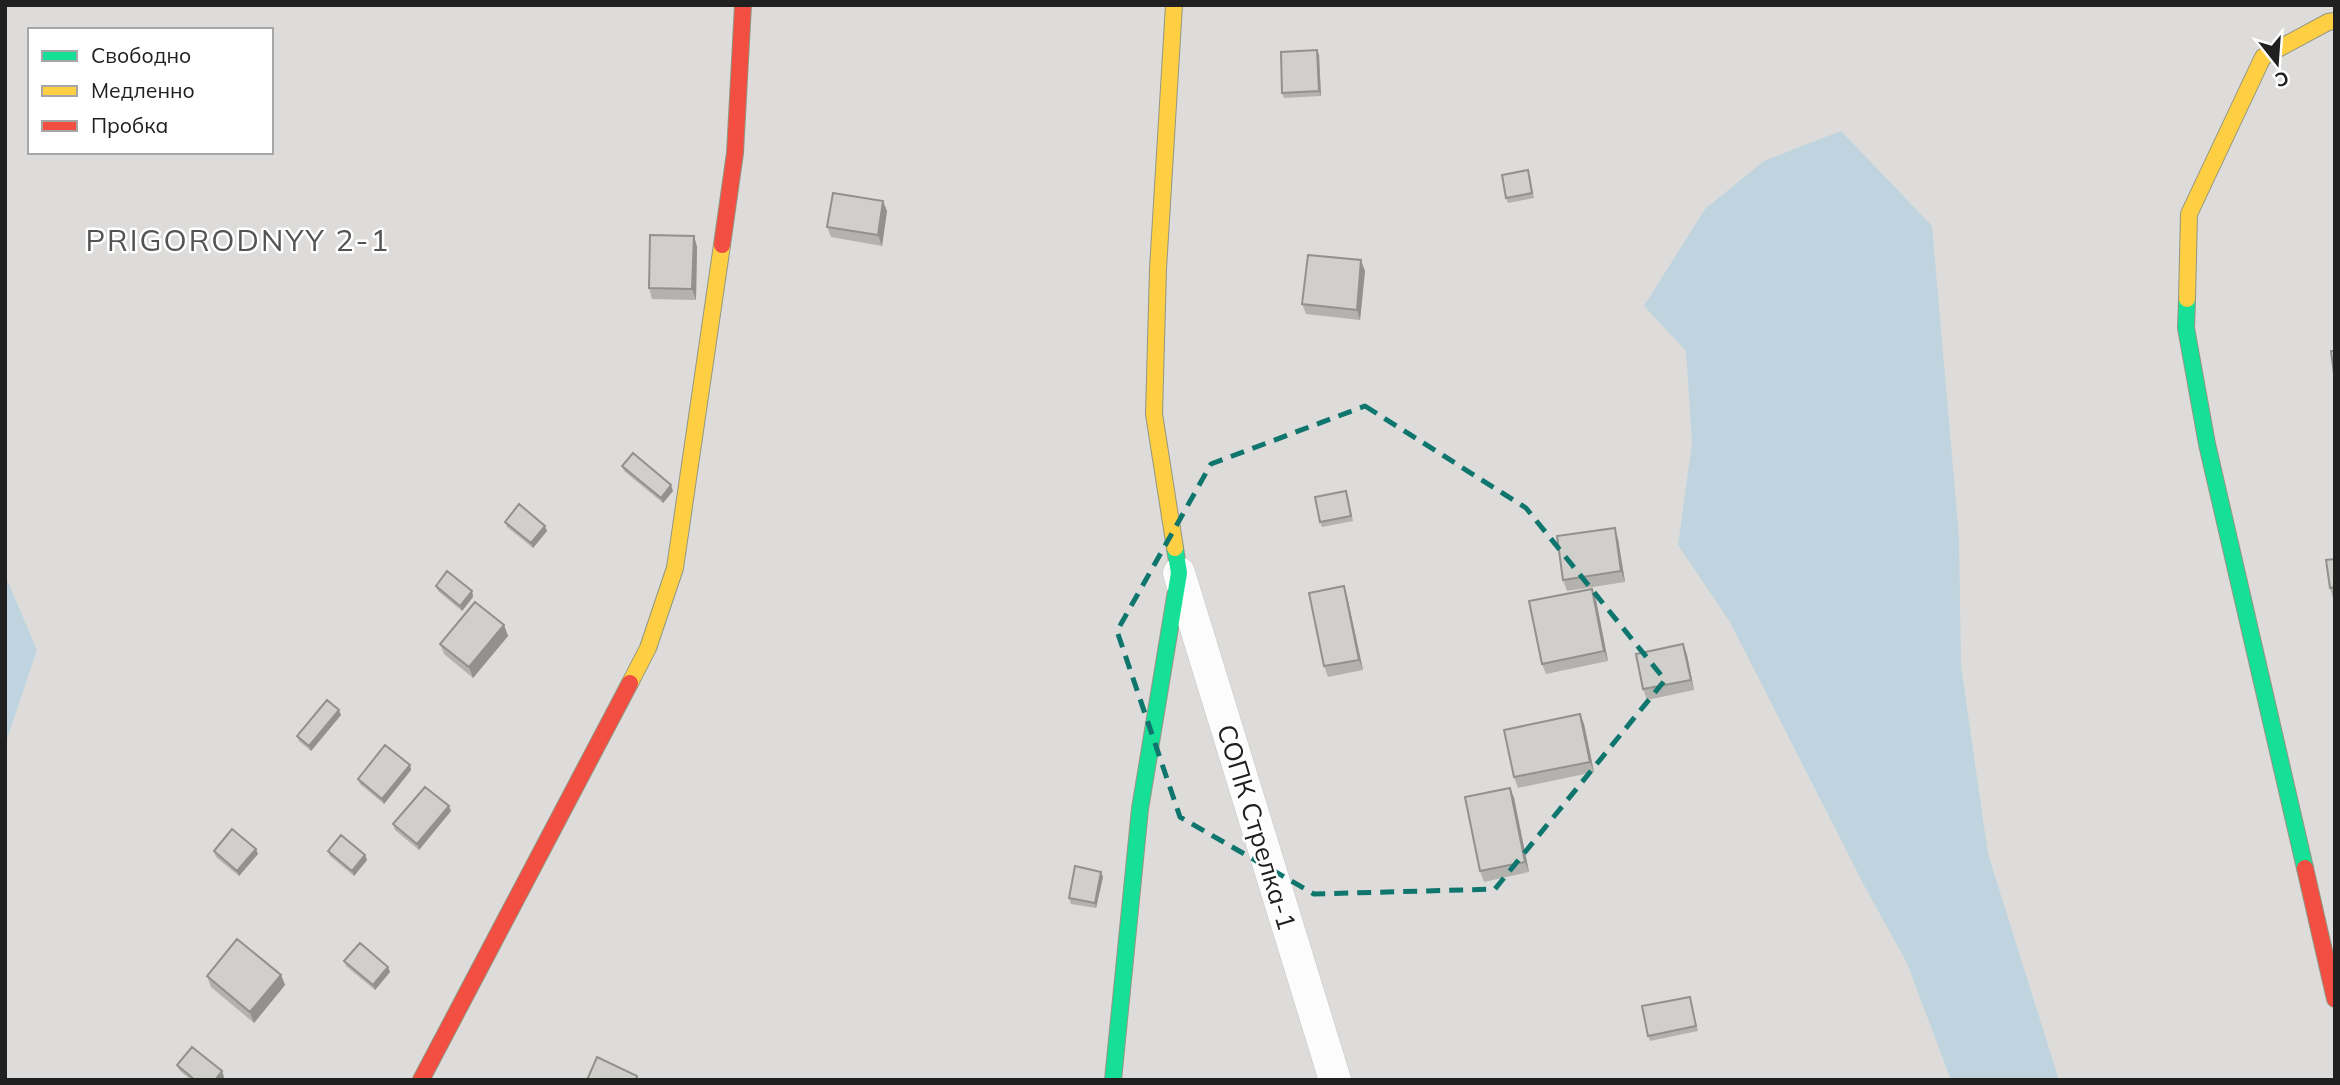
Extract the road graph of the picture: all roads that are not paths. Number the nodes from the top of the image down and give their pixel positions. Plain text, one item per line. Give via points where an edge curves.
1 (743, 5) edge
2 (1174, 5) edge
3 (2335, 21) edge
4 (1180, 573) junction
5 (2335, 999) edge
6 (421, 1080) edge
7 (1113, 1080) edge
8 (1335, 1080) edge

1 - 6 street via 735,153 676,568 648,648
2 - 4 street via 1154,414
3 - 5 street via 2263,57 2257,69 2189,214 2186,328 2207,444
4 - 7 street via 1140,809
4 - 8 street, СОПК Стрелка-1

